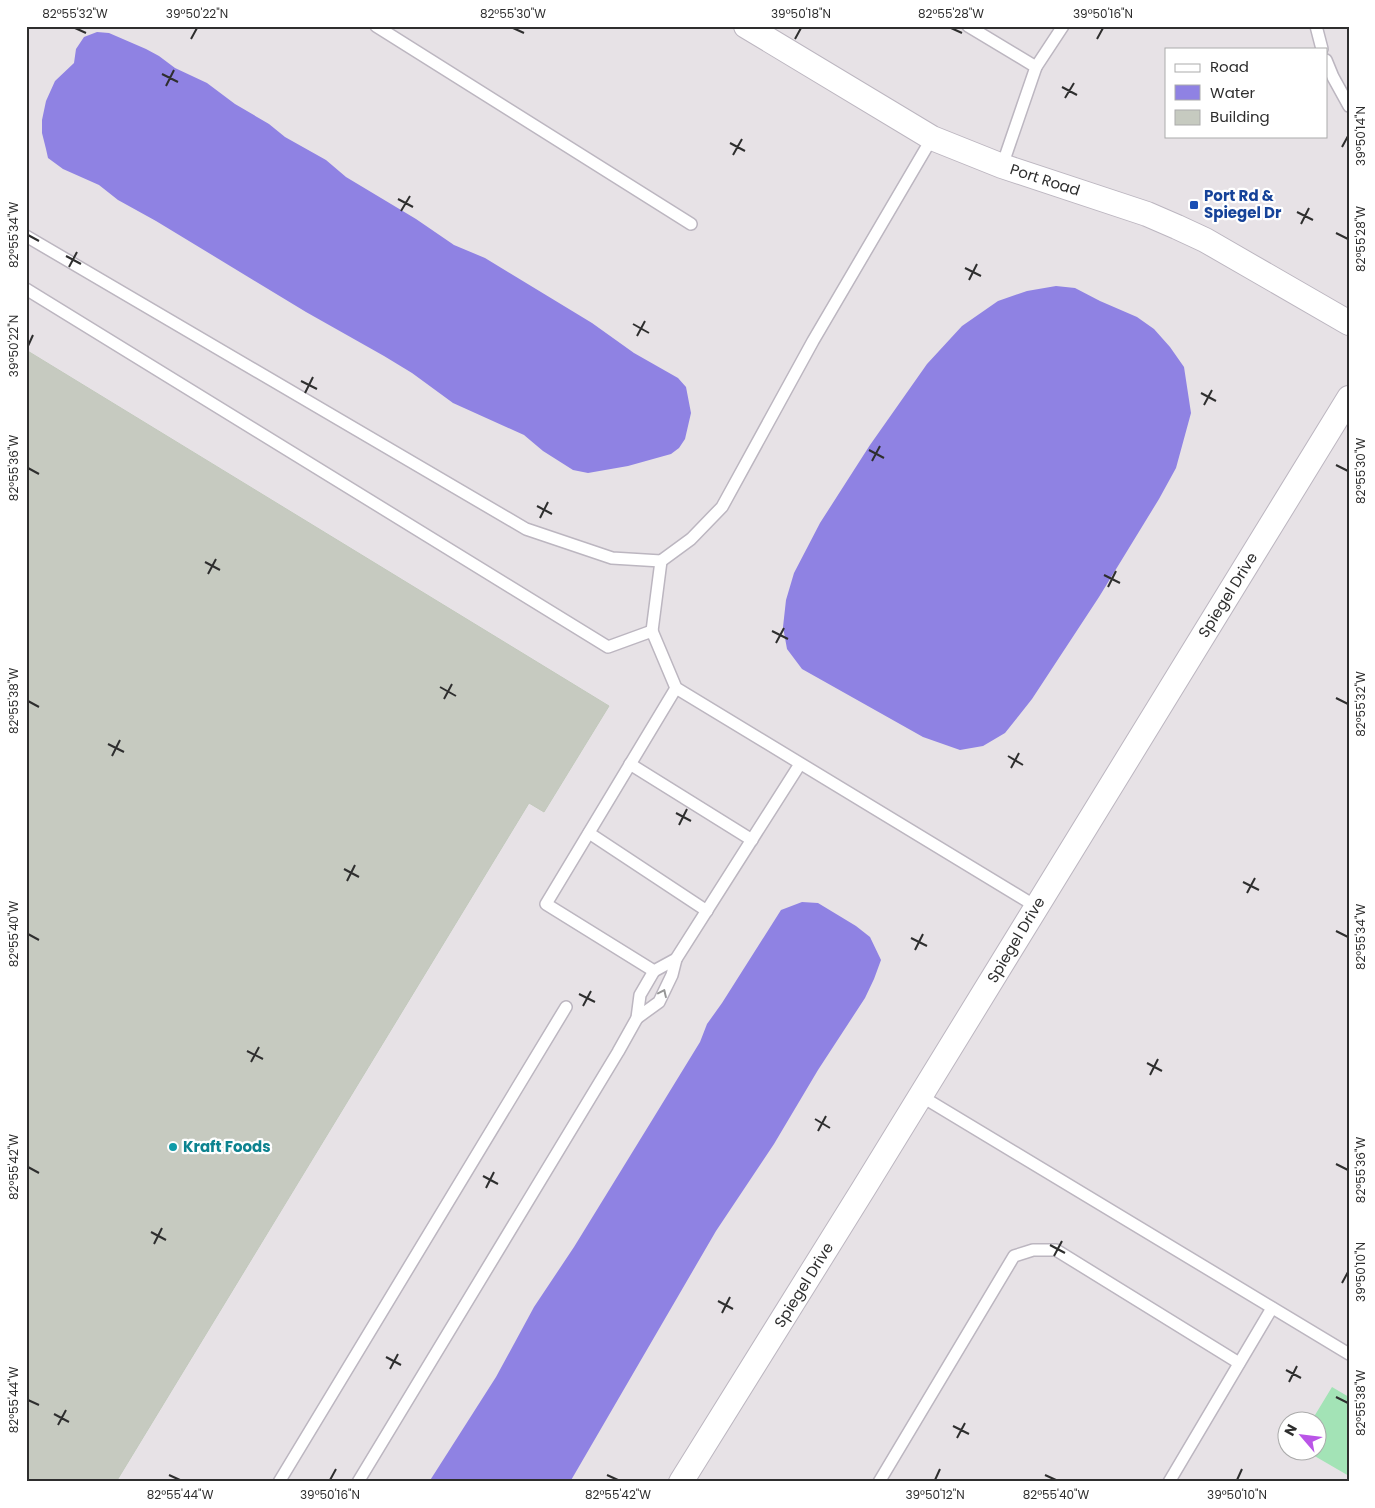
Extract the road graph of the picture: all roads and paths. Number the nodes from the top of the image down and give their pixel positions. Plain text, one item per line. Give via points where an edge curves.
1 (376, 26) edge
2 (746, 26) edge
3 (968, 26) edge
4 (1063, 26) edge
5 (1316, 26) edge
6 (1322, 48) edge
7 (1328, 65) edge
8 (1036, 68) junction
9 (1349, 106) edge
10 (932, 138) junction
11 (1002, 166) junction
12 (691, 224) dead end
13 (26, 236) edge
14 (26, 289) edge
15 (1349, 323) edge
16 (1349, 398) edge
17 (661, 561) junction
18 (652, 631) junction
19 (676, 688) junction
20 (630, 764) junction
21 (800, 764) junction
22 (588, 833) junction
23 (752, 840) junction
24 (1037, 907) junction
25 (707, 911) junction
26 (676, 960) junction
27 (654, 971) junction
28 (566, 1007) dead end
29 (637, 1018) junction
30 (921, 1096) junction
31 (1272, 1308) junction
32 (1349, 1354) edge
33 (1239, 1363) junction
34 (279, 1482) edge
35 (358, 1482) edge
36 (682, 1482) edge
37 (879, 1482) edge
38 (1169, 1482) edge

1 - 12 lane
2 - 10 street, Port Road
3 - 8 lane
4 - 8 lane
5 - 6 lane
7 - 9 lane
8 - 11 lane
10 - 11 street, Port Road
10 - 17 lane via 813,340 722,507 691,539
11 - 15 street, Port Road via 1177,227
13 - 17 lane via 526,529 612,558
14 - 18 lane via 608,647
16 - 24 street, Spiegel Drive
17 - 18 lane
18 - 19 lane
19 - 20 lane
19 - 21 lane
20 - 22 lane
20 - 23 lane
21 - 23 lane
21 - 24 lane
22 - 25 lane
22 - 27 lane via 546,904
23 - 25 lane
24 - 30 street, Spiegel Drive
25 - 26 lane
26 - 27 lane
29 -> 26 lane via 659,1002
27 - 29 lane via 640,995
28 - 34 lane
29 - 35 lane
30 - 31 lane
30 - 36 street, Spiegel Drive
31 - 32 lane
31 - 33 lane
33 - 37 lane via 1056,1250 1033,1250 1014,1256
33 - 38 lane

